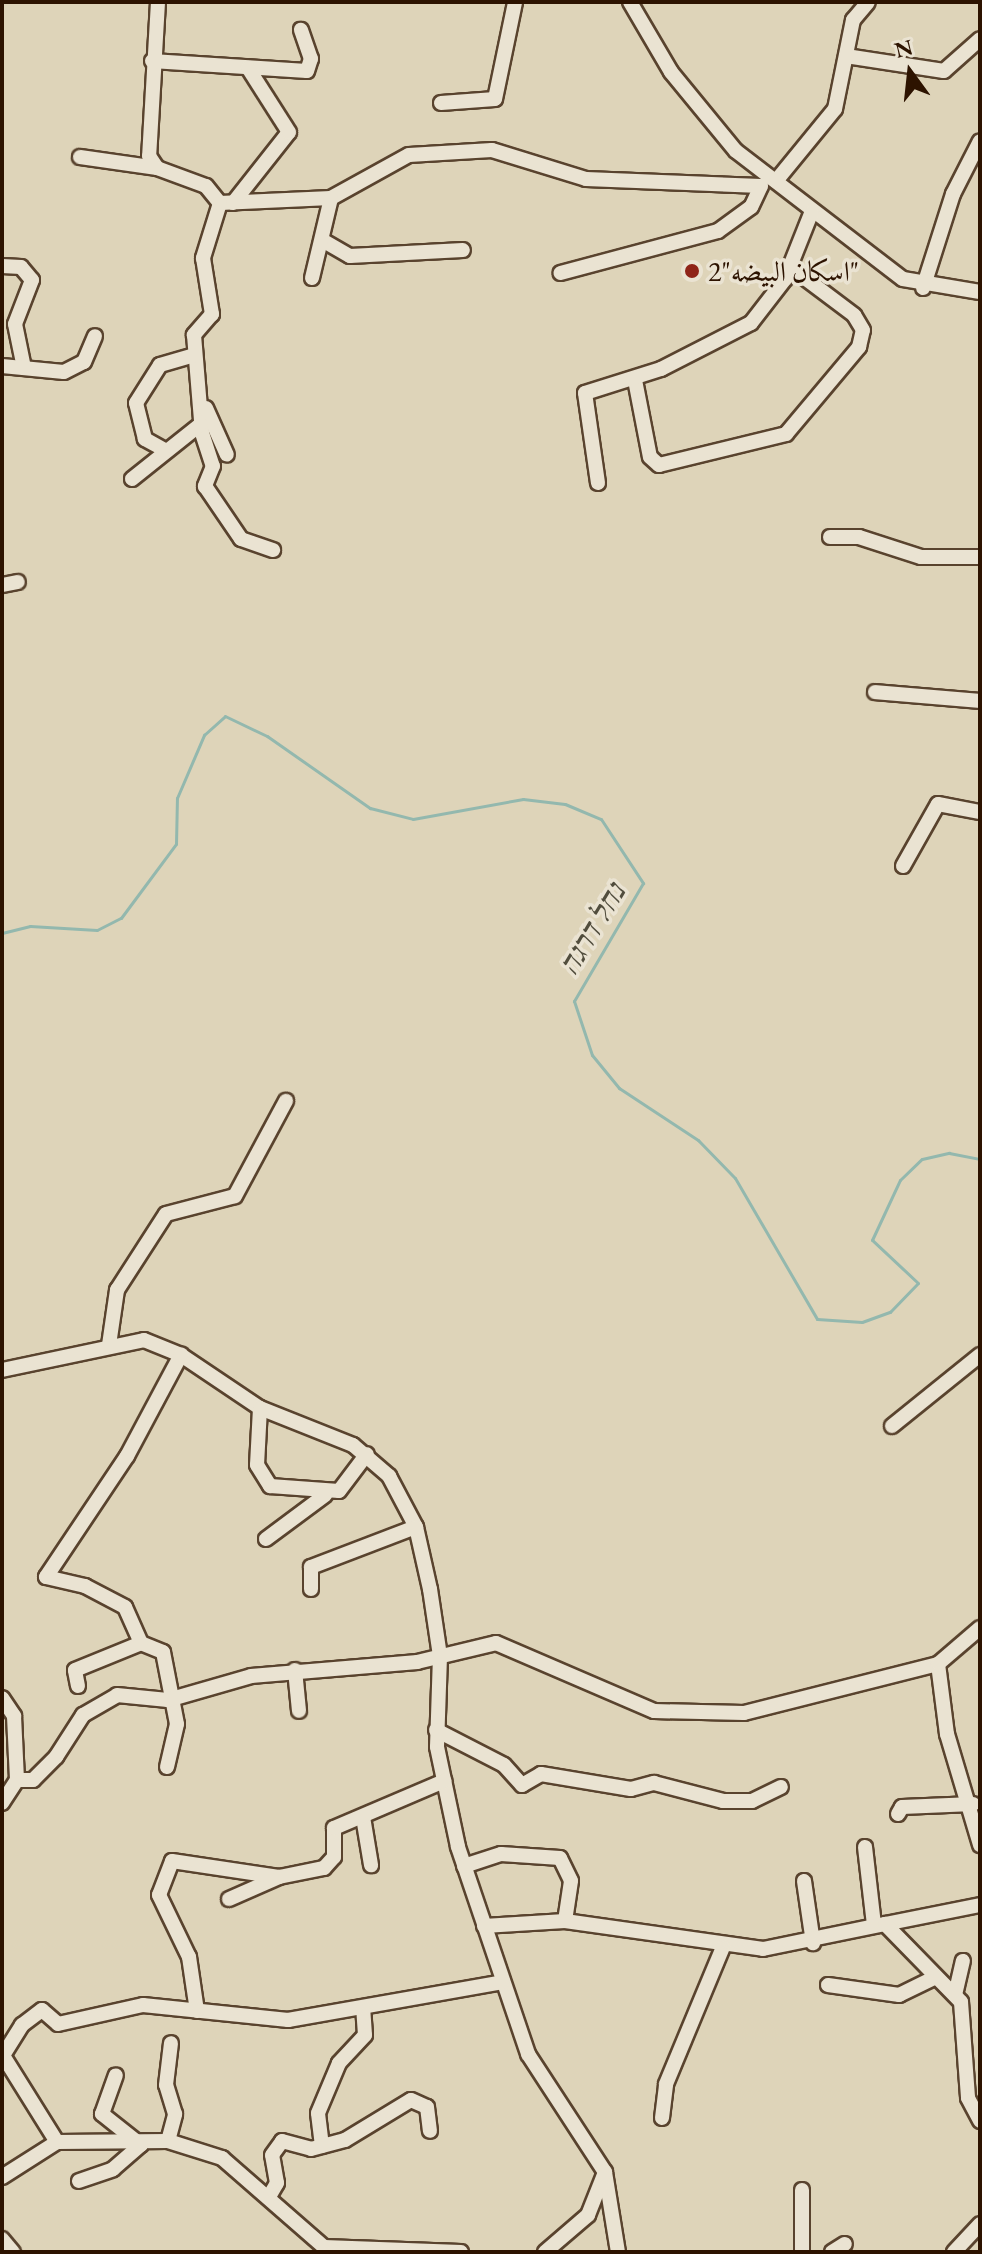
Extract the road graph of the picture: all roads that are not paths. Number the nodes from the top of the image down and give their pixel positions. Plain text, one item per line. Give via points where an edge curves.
1 (158, 2) edge
2 (515, 2) edge
3 (630, 2) edge
4 (868, 2) edge
5 (301, 30) dead end
6 (980, 39) edge
7 (846, 56) junction
8 (152, 61) junction
9 (248, 68) junction
10 (441, 103) dead end
11 (980, 141) edge
12 (80, 157) dead end
13 (157, 168) junction
14 (776, 181) junction
15 (331, 198) junction
16 (226, 203) junction
17 (812, 211) junction
18 (322, 240) junction
19 (463, 250) dead end
20 (2, 266) edge
21 (790, 267) junction
22 (560, 273) dead end
23 (312, 278) dead end
24 (923, 288) junction
25 (980, 292) edge
26 (95, 336) dead end
27 (194, 361) junction
28 (2, 366) edge
29 (24, 368) junction
30 (635, 380) junction
31 (201, 424) junction
32 (163, 449) junction
33 (227, 455) dead end
34 (132, 479) dead end
35 (598, 483) dead end
36 (830, 537) dead end
37 (273, 550) dead end
38 (980, 557) edge
39 (18, 582) dead end
40 (2, 585) edge
41 (875, 692) dead end
42 (980, 701) edge
43 (980, 812) edge
44 (903, 866) dead end
45 (286, 1101) dead end
46 (109, 1345) junction
47 (181, 1355) junction
48 (980, 1355) edge
49 (2, 1370) edge
50 (260, 1408) junction
51 (892, 1426) dead end
52 (367, 1454) junction
53 (325, 1495) junction
54 (416, 1527) junction
55 (266, 1539) dead end
56 (311, 1589) dead end
57 (980, 1628) edge
58 (141, 1643) junction
59 (440, 1656) junction
60 (938, 1664) junction
61 (295, 1670) junction
62 (78, 1686) dead end
63 (2, 1698) edge
64 (168, 1700) junction
65 (299, 1711) dead end
66 (436, 1730) junction
67 (167, 1767) dead end
68 (17, 1780) junction
69 (444, 1781) junction
70 (781, 1787) dead end
71 (2, 1803) edge
72 (976, 1812) edge
73 (898, 1814) dead end
74 (363, 1817) junction
75 (980, 1845) edge
76 (865, 1847) dead end
77 (371, 1865) dead end
78 (464, 1866) junction
79 (279, 1877) junction
80 (804, 1881) dead end
81 (229, 1899) dead end
82 (980, 1905) edge
83 (565, 1921) junction
84 (879, 1925) junction
85 (484, 1926) junction
86 (813, 1943) junction
87 (723, 1947) junction
88 (963, 1961) dead end
89 (934, 1978) junction
90 (964, 1978) junction
91 (980, 1981) edge
92 (503, 1982) junction
93 (828, 1985) dead end
94 (955, 1995) junction
95 (363, 2009) junction
96 (197, 2011) junction
97 (171, 2043) dead end
98 (2, 2056) edge
99 (116, 2075) dead end
100 (662, 2118) dead end
101 (980, 2121) edge
102 (430, 2131) dead end
103 (139, 2139) junction
104 (168, 2141) junction
105 (57, 2142) junction
106 (322, 2146) junction
107 (605, 2172) junction
108 (2, 2177) edge
109 (79, 2181) dead end
110 (802, 2190) dead end
111 (270, 2195) junction
112 (979, 2228) edge
113 (2, 2239) edge
114 (13, 2252) edge
115 (461, 2252) edge
116 (545, 2252) edge
117 (618, 2252) edge
118 (802, 2252) edge
119 (954, 2252) edge

1 - 8 street
2 - 10 street via 495,99
3 - 14 street via 695,105
4 - 7 street via 857,9
5 - 9 street via 311,59 307,71
6 - 7 street via 944,71
7 - 14 street via 835,109
8 - 9 street
8 - 13 street via 149,156
9 - 16 street via 289,132
11 - 24 street via 953,194
12 - 13 street
13 - 16 street via 206,186
14 - 17 street
15 - 16 street
15 - 18 street
15 - 22 street via 409,155 492,150 586,179 761,186 751,207 718,231
16 - 27 street via 203,258 212,314 194,335
17 - 21 street
17 - 24 street via 883,267
18 - 19 street via 350,256
18 - 23 street
20 - 29 street via 21,267 32,280 15,324
21 - 30 street via 751,323
21 - 30 street via 854,315 863,330 859,347 786,434 659,465 650,457
24 - 25 street
26 - 29 street via 84,362 64,372
27 - 31 street
27 - 32 street via 160,365 136,403 145,439
27 - 33 street via 220,452
28 - 29 street
30 - 35 street via 582,399
31 - 32 street
31 - 37 street via 213,466 205,486 241,539
32 - 34 street
36 - 38 street via 859,537 921,557
39 - 40 street
41 - 42 street
43 - 44 street via 938,804
45 - 46 street via 235,1196 166,1214 117,1290
46 - 47 street via 144,1340
46 - 49 street
47 - 50 street
47 - 58 street via 127,1456 46,1577 85,1586 125,1607
48 - 51 street
50 - 52 street
50 - 53 street via 259,1478
52 - 53 street via 339,1491
52 - 54 street via 389,1476
53 - 55 street
54 - 56 street via 311,1567
54 - 59 street
57 - 60 street
58 - 62 street via 75,1670
58 - 64 street via 163,1652
59 - 60 street via 504,1645 629,1702 689,1714 744,1713
59 - 61 street
59 - 66 street
60 - 72 street via 947,1734
61 - 64 street
61 - 65 street
63 - 68 street via 14,1716
64 - 67 street via 177,1724
64 - 68 street via 117,1695 83,1715 73,1738 33,1780
66 - 69 street
66 - 70 street via 504,1765 522,1785 541,1774 631,1789 654,1783 723,1801 752,1801
68 - 71 street
69 - 74 street
69 - 78 street
72 - 73 street via 902,1807
72 - 75 street
74 - 77 street
74 - 79 street via 334,1828 334,1857 324,1868
76 - 84 street
78 - 83 street via 501,1854 560,1858 571,1881
78 - 85 street
79 - 81 street
79 - 96 street via 172,1861 163,1875 161,1910 189,1957
80 - 86 street
82 - 84 street
83 - 85 street
83 - 87 street
84 - 86 street
84 - 89 street
85 - 92 street
86 - 87 street
87 - 100 street via 666,2084
88 - 90 street
89 - 93 street via 899,1995
89 - 94 street
90 - 91 street
90 - 94 street
92 - 95 street
92 - 107 street via 545,2086
94 - 101 street via 968,2098
95 - 96 street via 288,2020
95 - 106 street via 365,2035 339,2063 318,2113
96 - 98 street via 143,2005 69,2024 42,2010 22,2025
97 - 104 street via 166,2085 175,2114
98 - 105 street
99 - 103 street via 102,2114
102 - 106 street via 427,2107 411,2100
103 - 104 street
103 - 105 street
103 - 109 street via 131,2159
104 - 111 street via 222,2158
105 - 108 street
106 - 111 street via 282,2141 274,2147 277,2183
107 - 116 street via 588,2215
107 - 117 street
110 - 118 street
111 - 115 street via 324,2247
112 - 119 street
113 - 114 street

